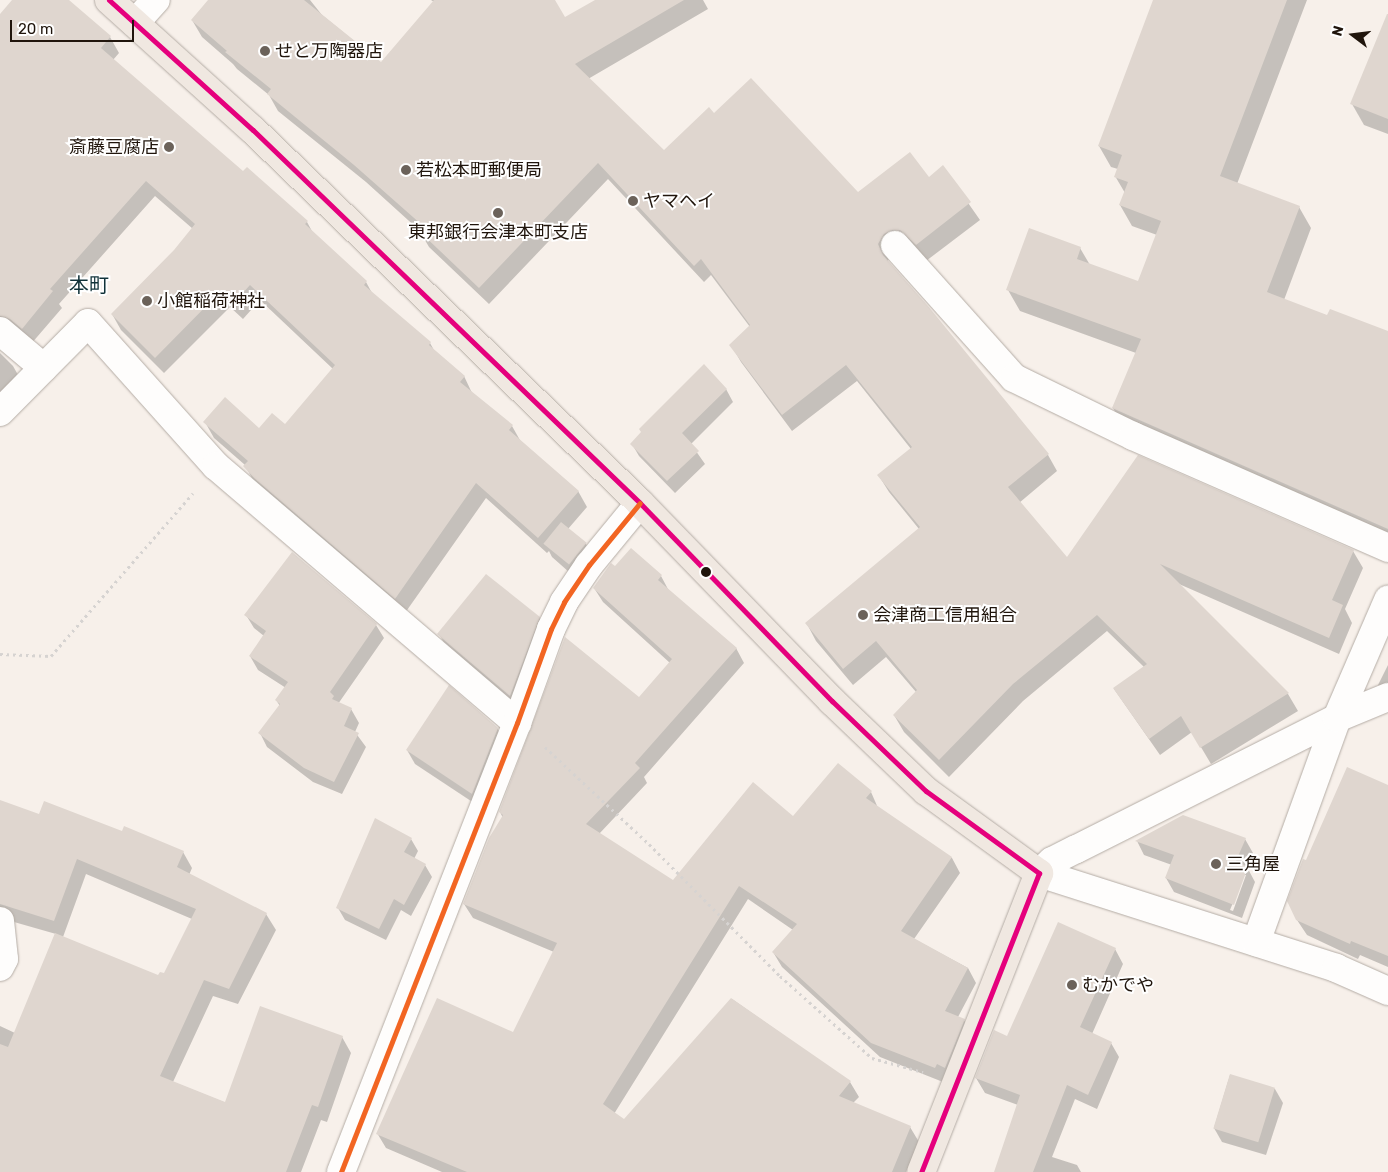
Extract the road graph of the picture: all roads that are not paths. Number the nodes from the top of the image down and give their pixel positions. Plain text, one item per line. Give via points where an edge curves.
1 (109, 0) edge
2 (156, 0) edge
3 (135, 23) junction
4 (895, 245) dead end
5 (0, 331) edge
6 (44, 368) junction
7 (0, 412) edge
8 (640, 503) junction
9 (1388, 548) edge
10 (1388, 600) edge
11 (1388, 697) edge
12 (1337, 718) junction
13 (517, 723) junction
14 (1039, 873) junction
15 (0, 921) edge
16 (1256, 942) junction
17 (0, 968) edge
18 (1388, 990) edge
19 (341, 1172) edge
20 (921, 1172) edge

1 - 3 main road
2 - 3 street
3 - 8 main road via 253,130
4 - 9 street via 1014,378 1133,436
5 - 6 street
6 - 7 street
6 - 13 street via 88,323 216,466
8 - 13 street via 589,565 564,602
8 - 14 main road via 832,701 926,791
10 - 12 street
11 - 12 street
12 - 14 street via 1052,861
12 - 16 street
13 - 19 street
14 - 16 street
14 - 20 main road
15 - 17 street via 4,959
16 - 18 street via 1336,968

